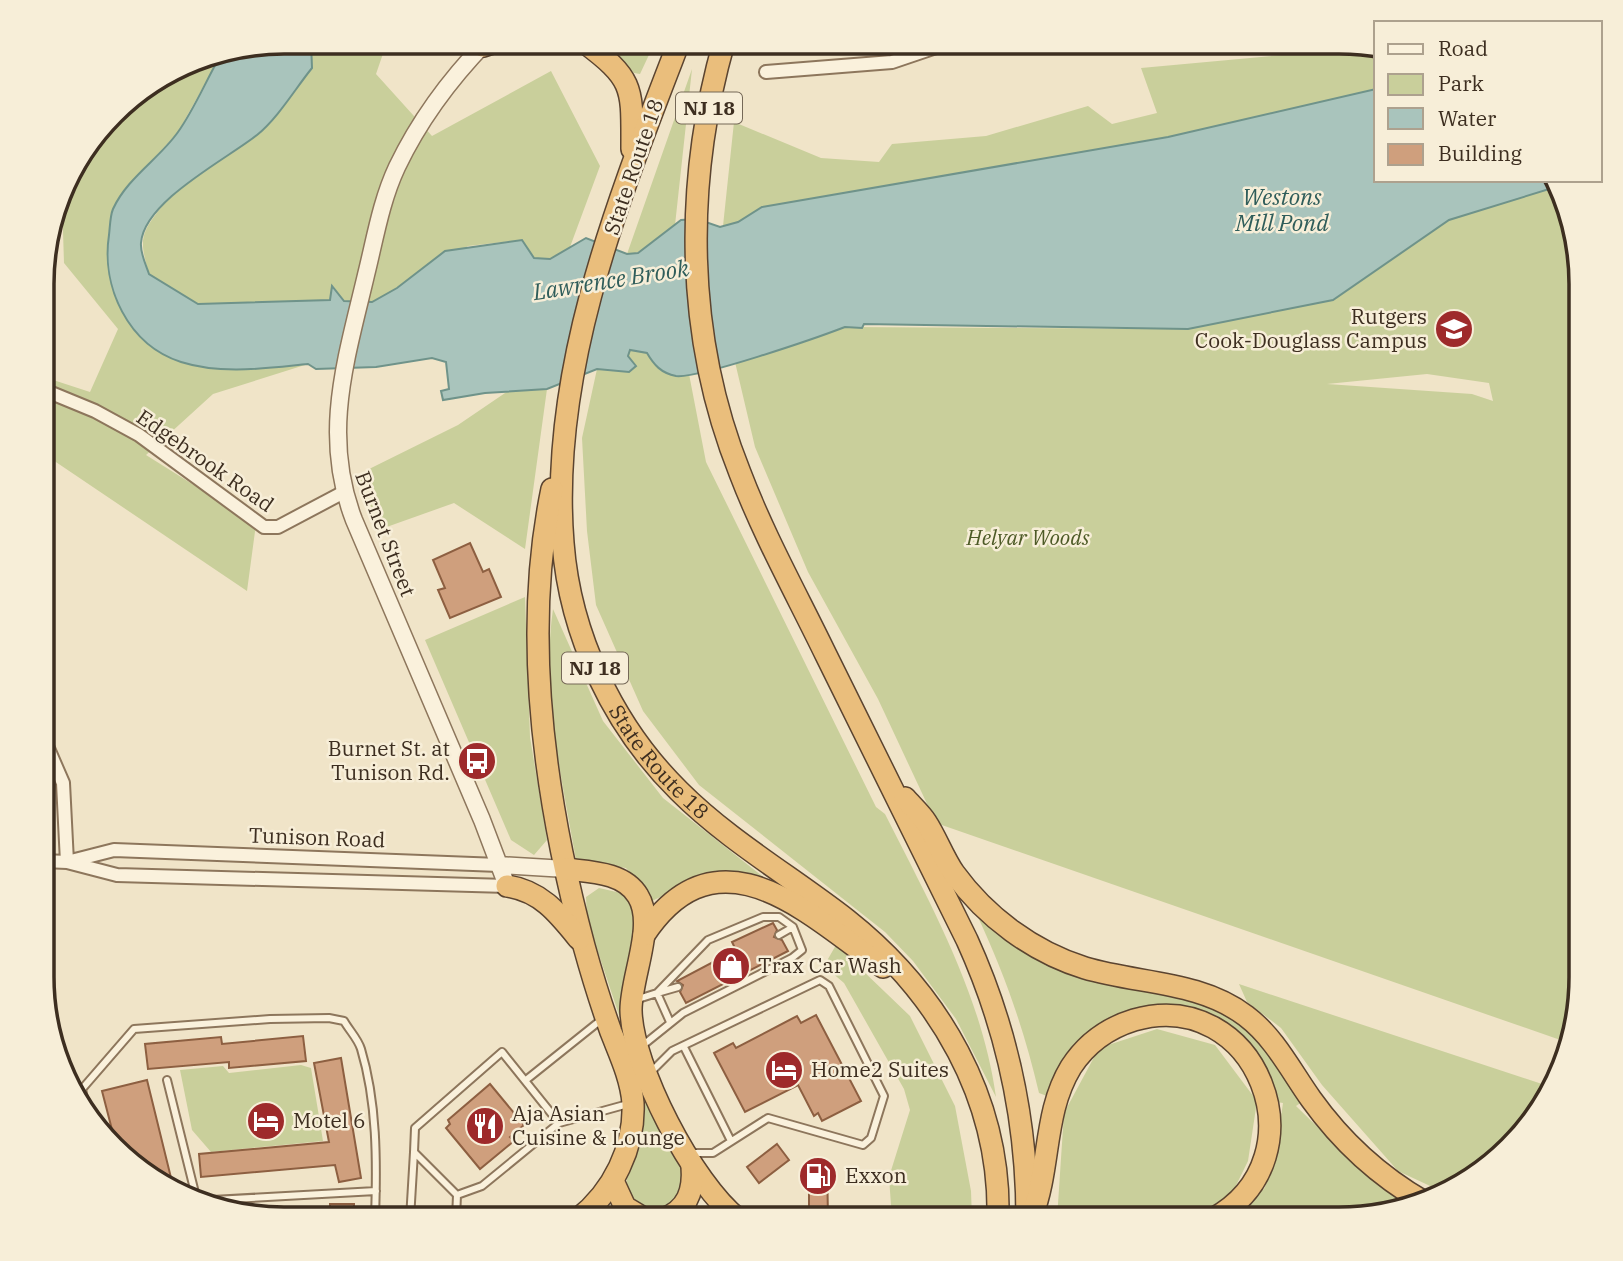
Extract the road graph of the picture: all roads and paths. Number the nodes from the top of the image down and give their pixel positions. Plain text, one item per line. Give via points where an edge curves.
1 (478, 55) edge
2 (602, 55) edge
3 (674, 55) edge
4 (721, 55) edge
5 (913, 55) edge
6 (766, 72) dead end
7 (632, 168) junction
8 (54, 394) edge
9 (564, 432) junction
10 (344, 492) junction
11 (55, 764) edge
12 (885, 775) junction
13 (324, 859) junction
14 (55, 861) edge
15 (67, 862) junction
16 (499, 865) junction
17 (566, 869) junction
18 (323, 883) junction
19 (507, 886) junction
20 (793, 927) junction
21 (779, 934) dead end
22 (645, 936) junction
23 (584, 943) junction
24 (678, 987) dead end
25 (657, 993) junction
26 (925, 998) junction
27 (632, 1001) junction
28 (606, 1017) junction
29 (670, 1022) junction
30 (684, 1047) junction
31 (638, 1050) junction
32 (648, 1075) junction
33 (167, 1080) dead end
34 (526, 1080) junction
35 (83, 1087) edge
36 (633, 1103) junction
37 (559, 1122) junction
38 (731, 1141) junction
39 (414, 1152) junction
40 (688, 1159) junction
41 (614, 1181) junction
42 (193, 1187) edge
43 (376, 1191) junction
44 (1412, 1194) edge
45 (457, 1195) junction
46 (227, 1199) edge
47 (375, 1206) edge
48 (411, 1206) edge
49 (457, 1206) edge
50 (592, 1206) edge
51 (625, 1206) edge
52 (683, 1206) edge
53 (724, 1206) edge
54 (998, 1207) edge
55 (1028, 1207) edge
56 (1034, 1207) edge
57 (1228, 1207) edge

1 - 10 street, Burnet Street via 430,110 398,164 384,199 344,372 337,426
2 - 7 highway via 627,82 632,106
3 - 7 highway, State Route 18 / NJ 18
4 - 12 highway, NJ 18 via 698,174 696,255 702,325 716,398 729,444 762,524
5 - 6 street via 892,62
7 - 9 highway, State Route 18 / NJ 18 via 587,317
8 - 10 street, Edgebrook Road via 139,435 264,527 278,527
9 - 17 highway via 542,535 539,628 546,750
9 - 26 highway, State Route 18 / NJ 18 via 562,522 569,584 587,648 622,719 679,791 862,933
10 - 16 street, Burnet Street
11 - 15 street via 63,783
12 - 44 highway via 926,822 958,878 1004,925 1036,947 1085,968 1200,992 1238,1010 1269,1038 1349,1145
12 - 55 highway, NJ 18 via 967,940 998,1018 1017,1096
13 - 15 street, Tunison Road via 114,850
13 - 16 street, Tunison Road
13 - 18 street
14 - 15 street, Tunison Road
15 - 18 street, Tunison Road via 117,875
16 - 17 street, Tunison Road
16 - 19 street, Burnet Street
17 - 22 highway via 608,875 630,887 644,909
17 - 23 highway
18 - 19 street, Tunison Road
19 - 23 highway via 543,899
20 - 21 lane
20 - 25 lane via 779,917 763,917 708,940
20 - 29 lane via 802,950 792,958
22 - 26 highway via 666,907 692,888 726,881 750,884 797,906
22 - 27 highway
23 - 28 highway
24 - 25 lane
25 - 27 lane
25 - 29 lane
26 - 54 highway, State Route 18 / NJ 18 via 959,1051 978,1093 994,1153
27 - 31 highway
28 - 34 lane
28 - 36 highway
29 - 31 lane
30 - 32 lane via 666,1055
30 - 38 lane
30 - 38 lane via 822,981 829,986 884,1096 871,1138 863,1145 768,1118
31 - 32 highway
32 - 40 highway
33 - 42 lane
34 - 37 lane
34 - 39 lane via 502,1052 415,1128
35 - 43 lane via 134,1029 270,1019 344,1021 361,1047 378,1158
36 - 37 lane
36 - 41 highway via 629,1138
37 - 45 lane via 482,1186
38 - 40 lane via 713,1153
39 - 45 lane
39 - 48 lane
40 - 52 highway via 692,1186
40 - 53 highway
41 - 50 highway
41 - 51 highway
43 - 46 lane
43 - 47 lane
45 - 49 lane
56 - 57 highway via 1043,1187 1050,1121 1072,1066 1105,1033 1139,1019 1164,1016 1204,1024 1228,1038 1254,1066 1268,1097 1270,1134 1261,1169

